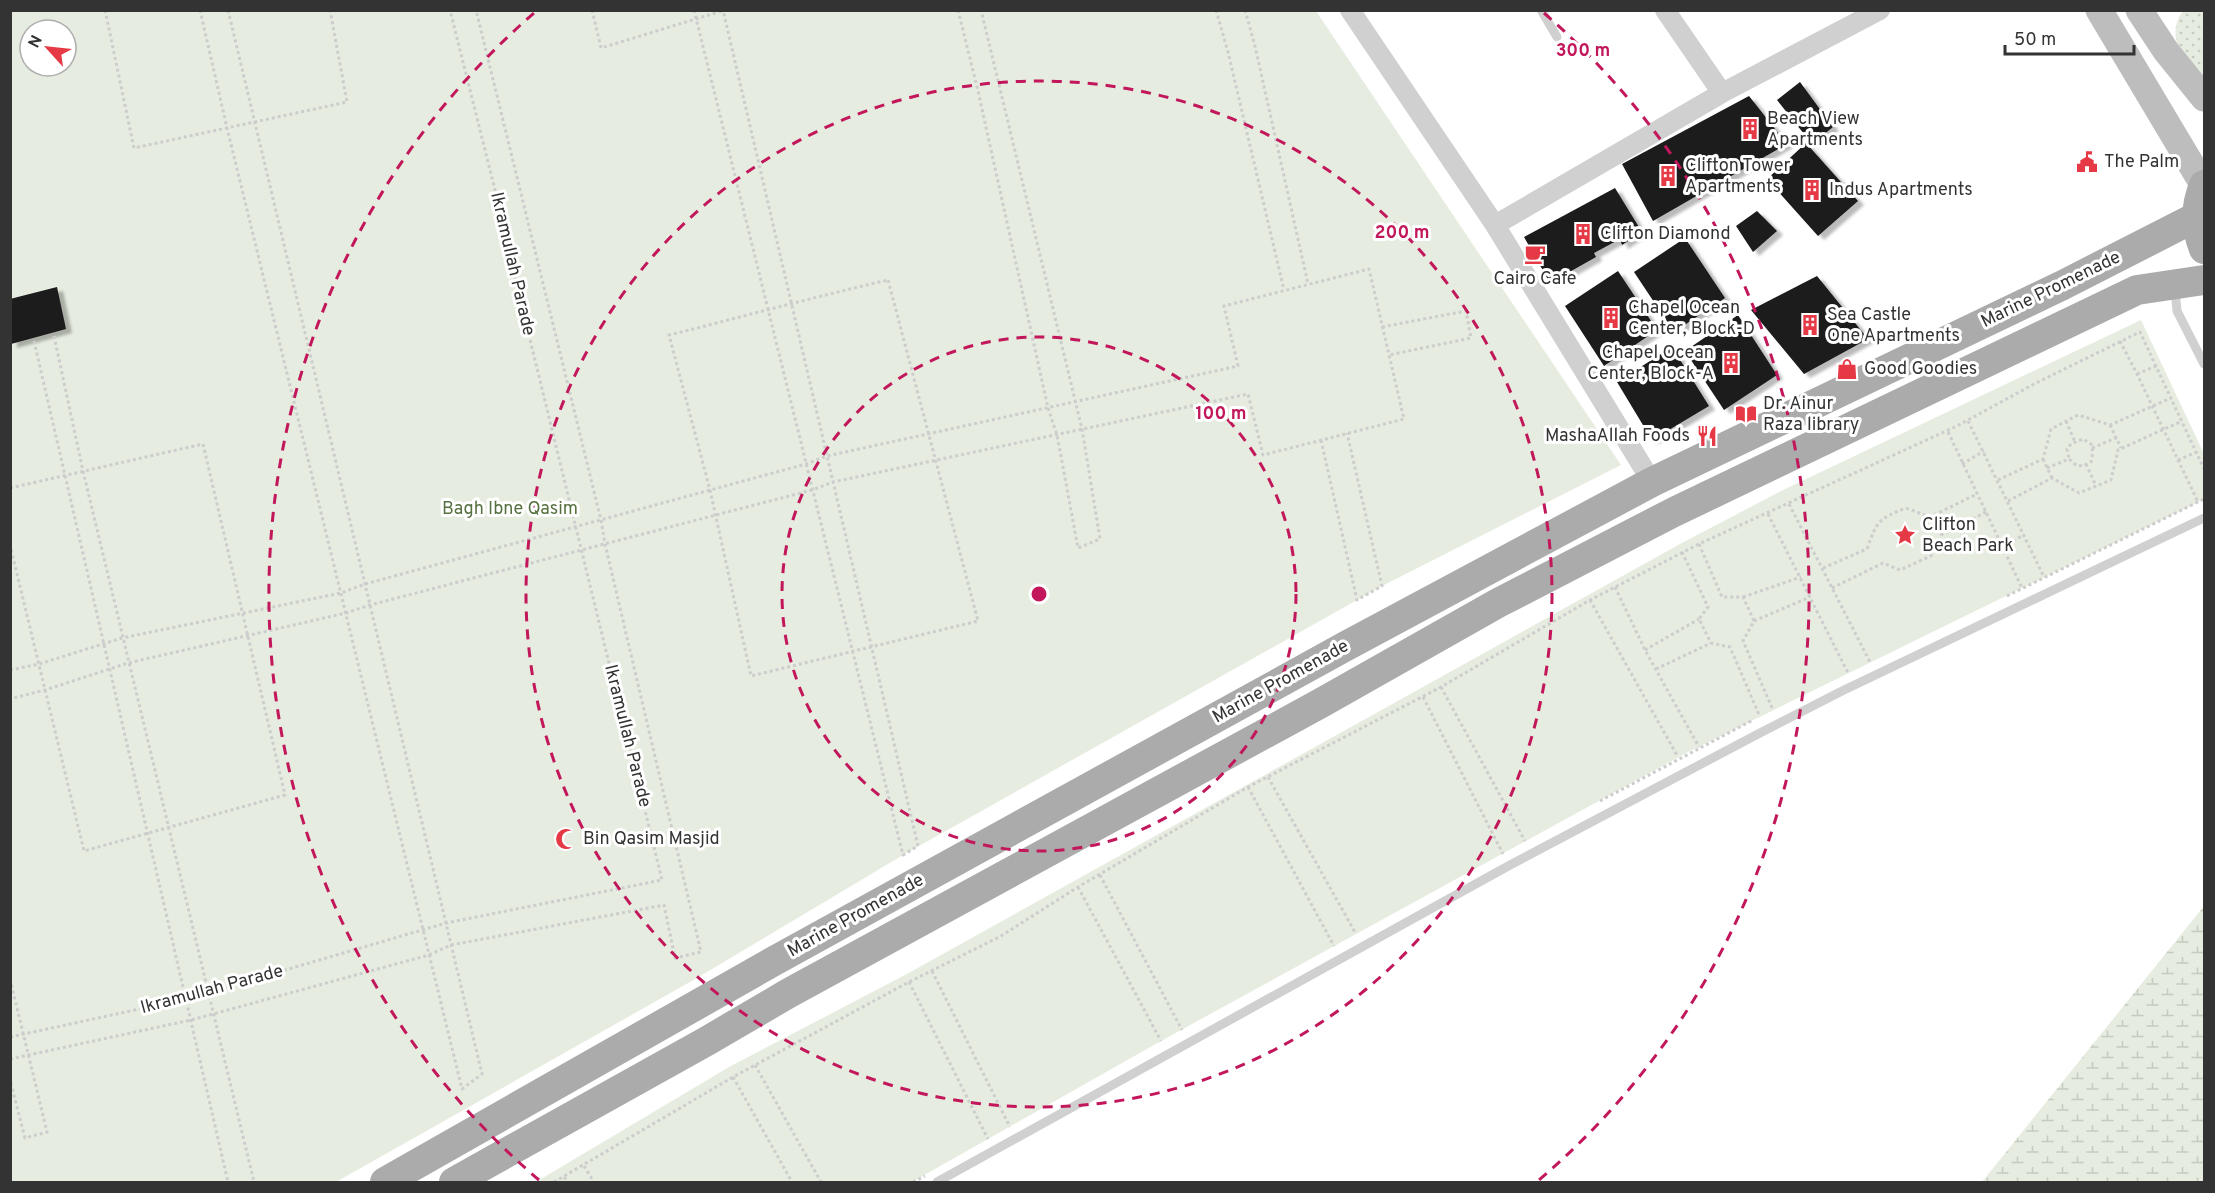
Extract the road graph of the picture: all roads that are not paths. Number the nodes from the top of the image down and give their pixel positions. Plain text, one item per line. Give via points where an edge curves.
1 (1350, 10) edge
2 (1541, 10) edge
3 (1665, 10) edge
4 (1881, 10) edge
5 (2099, 10) edge
6 (2139, 10) edge
7 (1557, 37) dead end
8 (1722, 93) junction
9 (2205, 99) edge
10 (2204, 185) edge
11 (2196, 217) junction
12 (1495, 225) junction
13 (2205, 249) edge
14 (2205, 280) edge
15 (2175, 285) junction
16 (2205, 364) edge
17 (1653, 482) junction
18 (2205, 519) edge
19 (774, 961) junction
20 (789, 993) junction
21 (693, 1008) junction
22 (707, 1041) junction
23 (386, 1182) edge
24 (454, 1182) edge
25 (937, 1182) edge

1 - 12 street
2 - 7 lane
3 - 8 street
4 - 8 street
5 - 10 main road
6 - 9 main road
8 - 12 street
10 - 11 main road
11 - 13 main road
11 - 17 main road, Marine Promenade
12 - 17 street
14 - 15 main road, Marine Promenade
15 - 16 lane via 2177,311
15 - 20 main road, Marine Promenade via 2137,290 1674,512 1498,603
17 - 19 main road, Marine Promenade
18 - 25 lane via 1758,734 1510,865
19 - 20 main road via 772,982
19 - 21 main road, Marine Promenade
20 - 22 main road, Marine Promenade
21 - 22 main road via 707,1017
21 - 23 main road, Marine Promenade
22 - 24 main road, Marine Promenade

